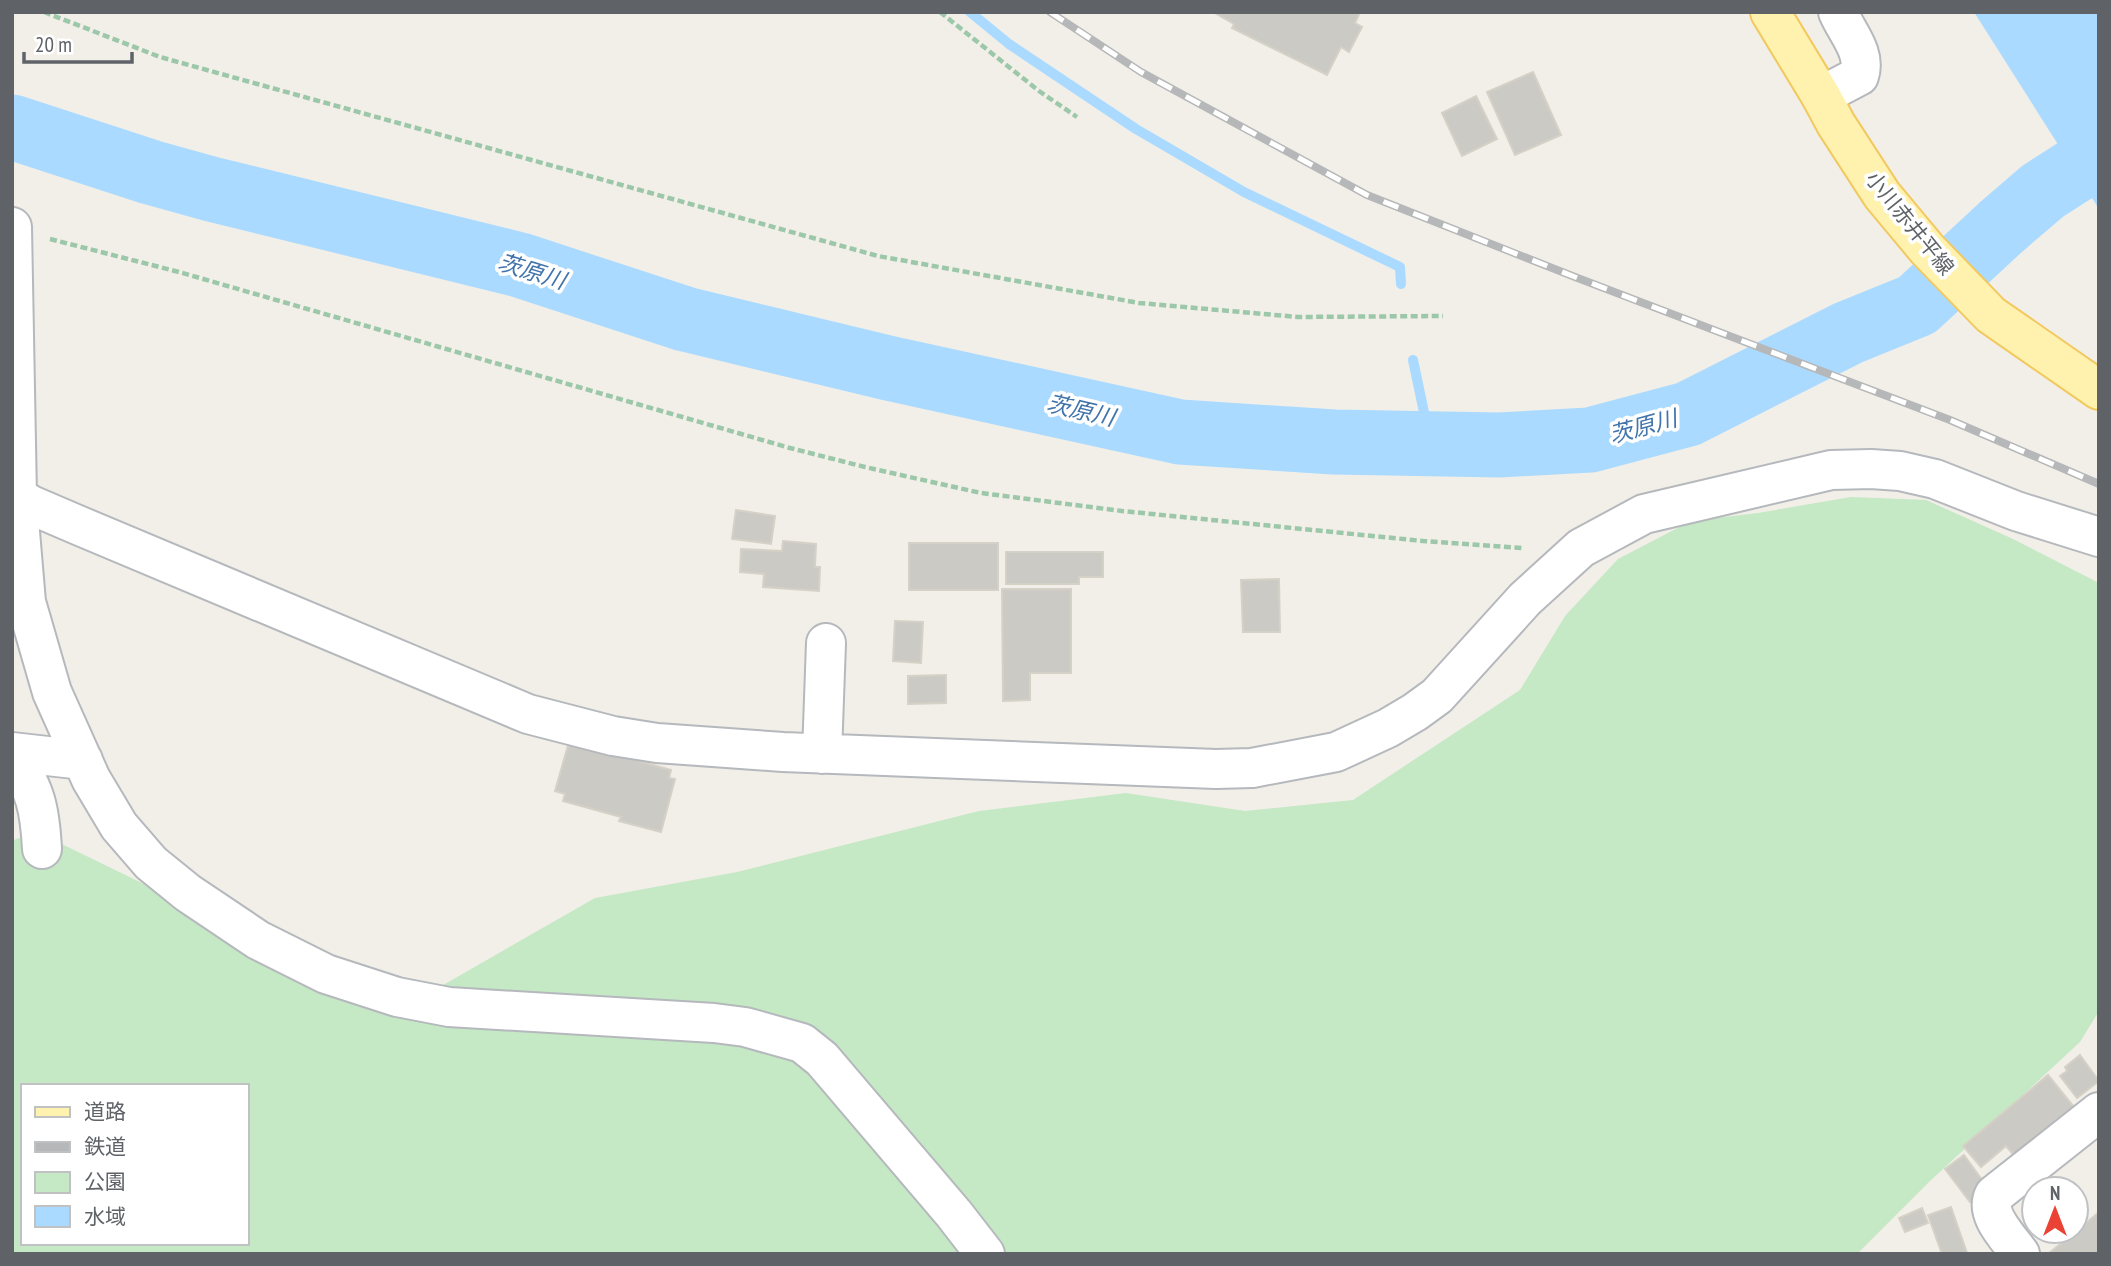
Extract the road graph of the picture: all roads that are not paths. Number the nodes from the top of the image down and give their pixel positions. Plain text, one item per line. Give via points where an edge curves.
1 (1770, 12) edge
2 (1838, 12) edge
3 (1829, 110) junction
4 (12, 229) edge
5 (2084, 381) edge
6 (15, 496) edge
7 (2099, 537) edge
8 (825, 643) dead end
9 (822, 754) junction
10 (12, 755) edge
11 (83, 760) junction
12 (42, 849) dead end
13 (2099, 1112) edge
14 (985, 1254) edge
15 (2020, 1254) edge

1 - 3 main road, 小川赤井平線
2 - 3 street via 1862,57 1861,71
3 - 5 main road, 小川赤井平線 via 1882,195 1927,248 1991,315
4 - 6 street
6 - 9 street via 528,714 657,743
6 - 11 street via 29,613 52,692
7 - 9 street via 1900,471 1831,470 1644,514 1581,548 1525,599 1437,696 1388,728 1336,752 1252,768 1216,769
8 - 9 street
10 - 11 street
10 - 12 street via 40,812
11 - 14 street via 119,825 151,863 257,940 326,974 397,997 449,1007 714,1023 803,1043 822,1059
13 - 15 street via 1990,1202 1993,1215

